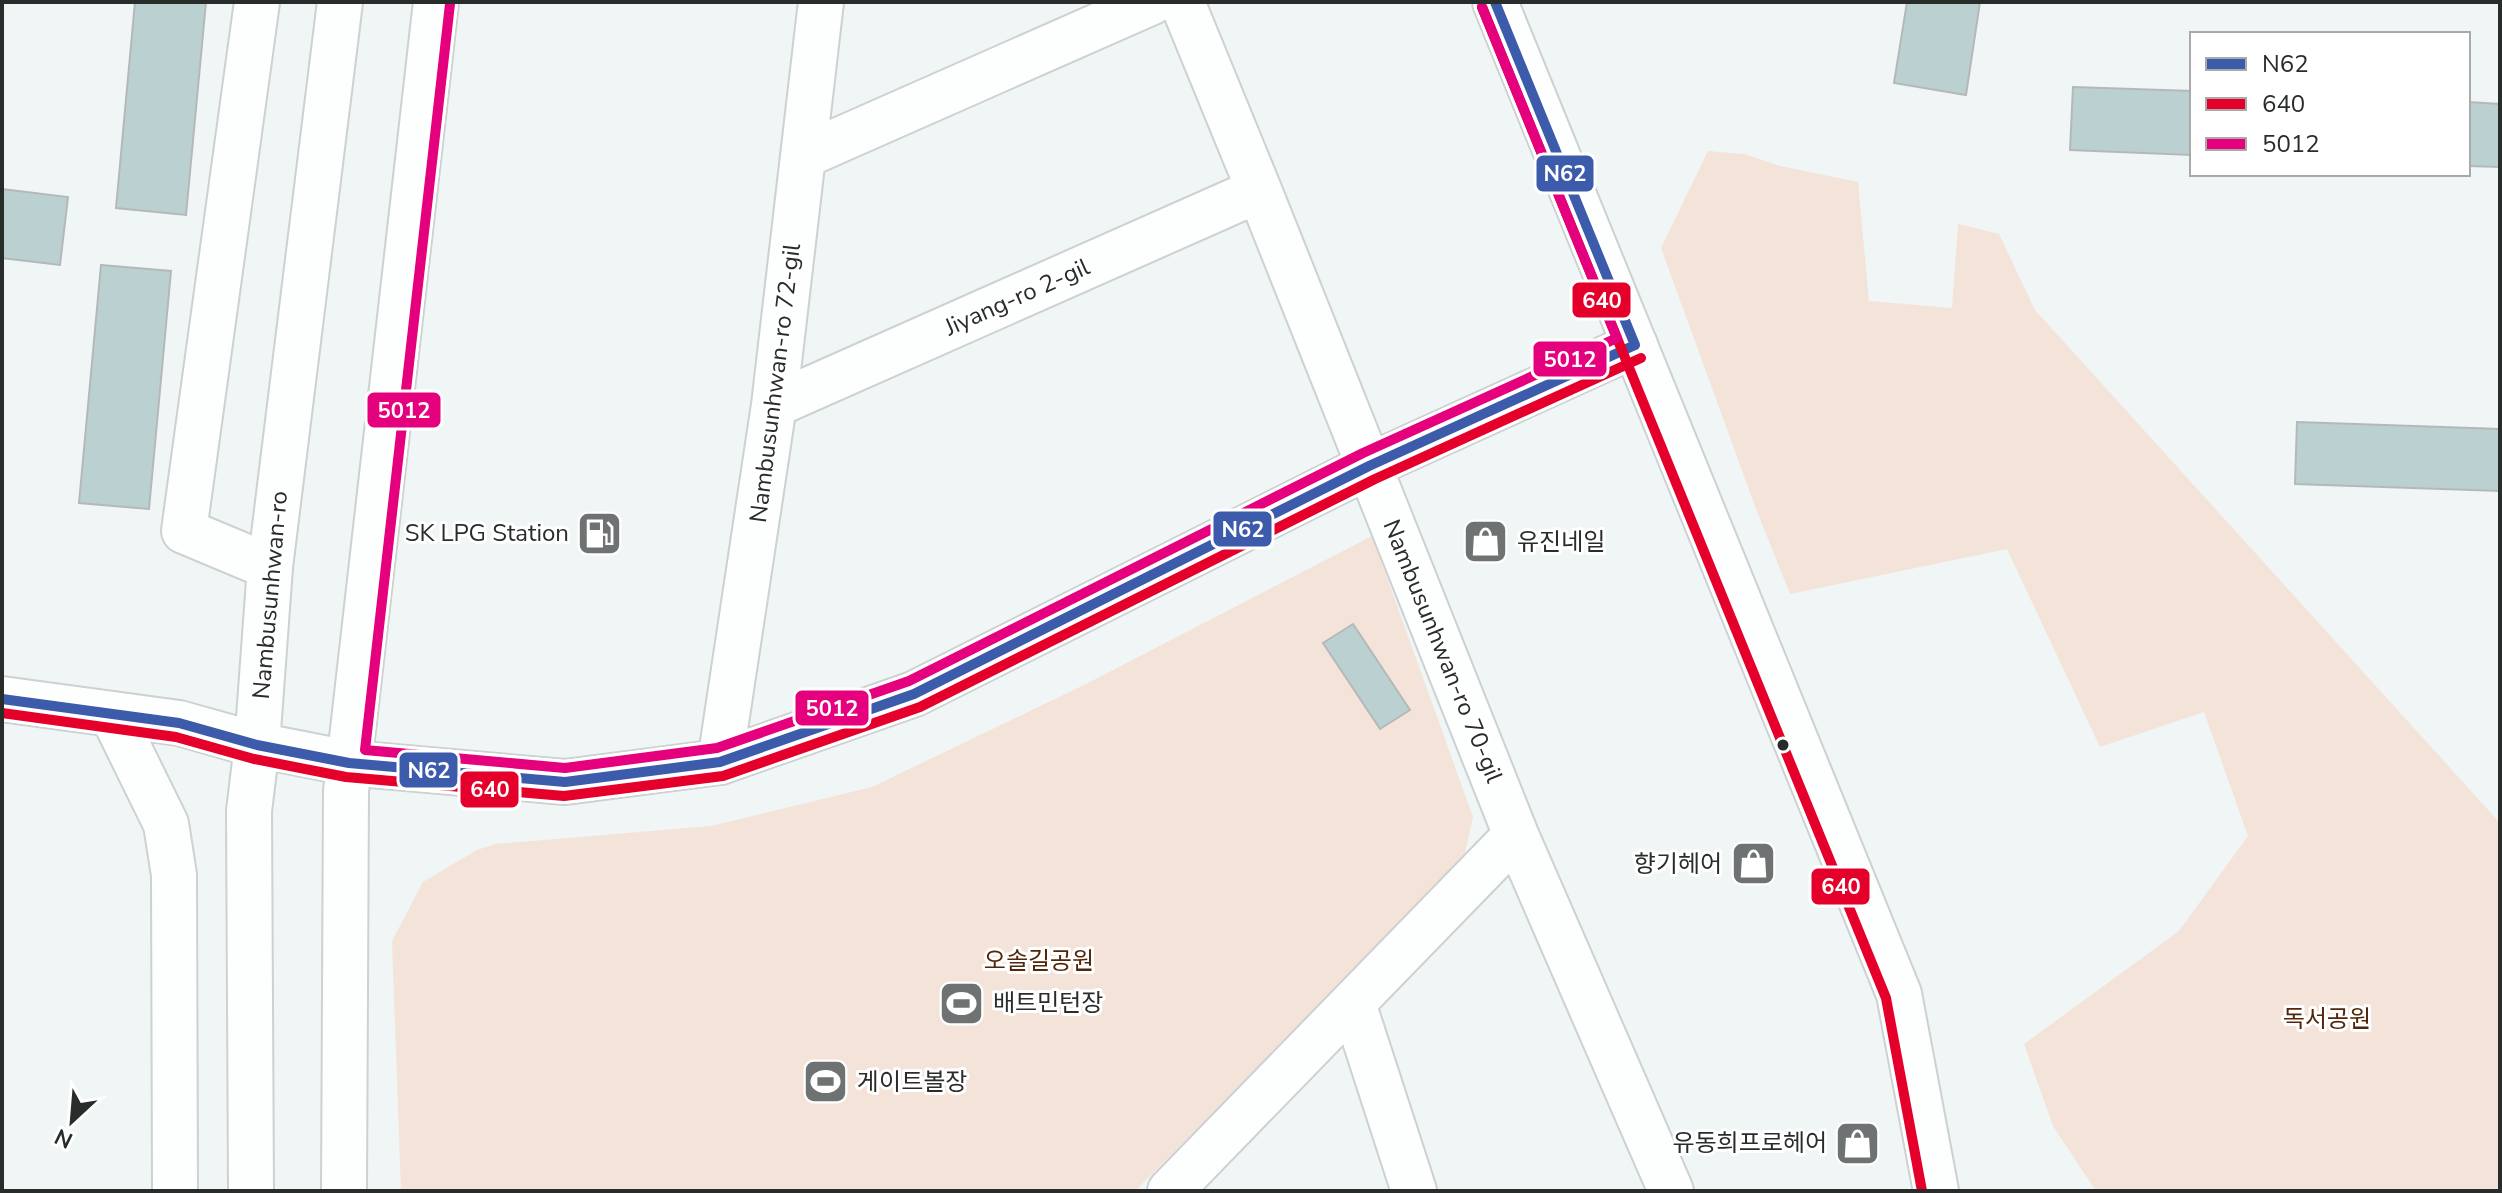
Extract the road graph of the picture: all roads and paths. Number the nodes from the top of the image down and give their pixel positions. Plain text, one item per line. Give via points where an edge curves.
1 (257, 2) edge
2 (340, 2) edge
3 (436, 2) edge
4 (821, 2) edge
5 (1152, 2) edge
6 (1182, 2) edge
7 (1495, 2) edge
8 (803, 156) junction
9 (1259, 190) junction
10 (1635, 345) junction
11 (774, 405) junction
12 (1369, 466) junction
13 (270, 567) junction
14 (2, 699) edge
15 (112, 714) junction
16 (257, 745) junction
17 (720, 762) junction
18 (349, 763) junction
19 (1516, 835) junction
20 (1353, 1003) junction
21 (1174, 1189) edge
22 (175, 1191) edge
23 (251, 1191) edge
24 (344, 1191) edge
25 (1414, 1191) edge
26 (1671, 1191) edge
27 (1936, 1191) edge

1 - 13 street via 184,531
2 - 13 street, Nambusunhwan-ro
3 - 18 street
4 - 8 street, Nambusunhwan-ro 72-gil
5 - 8 street
6 - 9 street
7 - 10 street
8 - 11 street, Nambusunhwan-ro 72-gil
9 - 11 street, Jiyang-ro 2-gil
9 - 12 street
10 - 12 street
10 - 27 street via 1899,994
11 - 17 street, Nambusunhwan-ro 72-gil
12 - 17 street via 914,694
12 - 19 street, Nambusunhwan-ro 70-gil
13 - 16 street, Nambusunhwan-ro
14 - 15 street
15 - 16 street via 179,723
15 - 22 street via 166,824 174,875
16 - 18 street
16 - 23 street, Nambusunhwan-ro via 249,811
17 - 18 street via 565,782
18 - 24 street
19 - 20 street
19 - 26 street, Nambusunhwan-ro 70-gil
20 - 21 street
20 - 25 street

